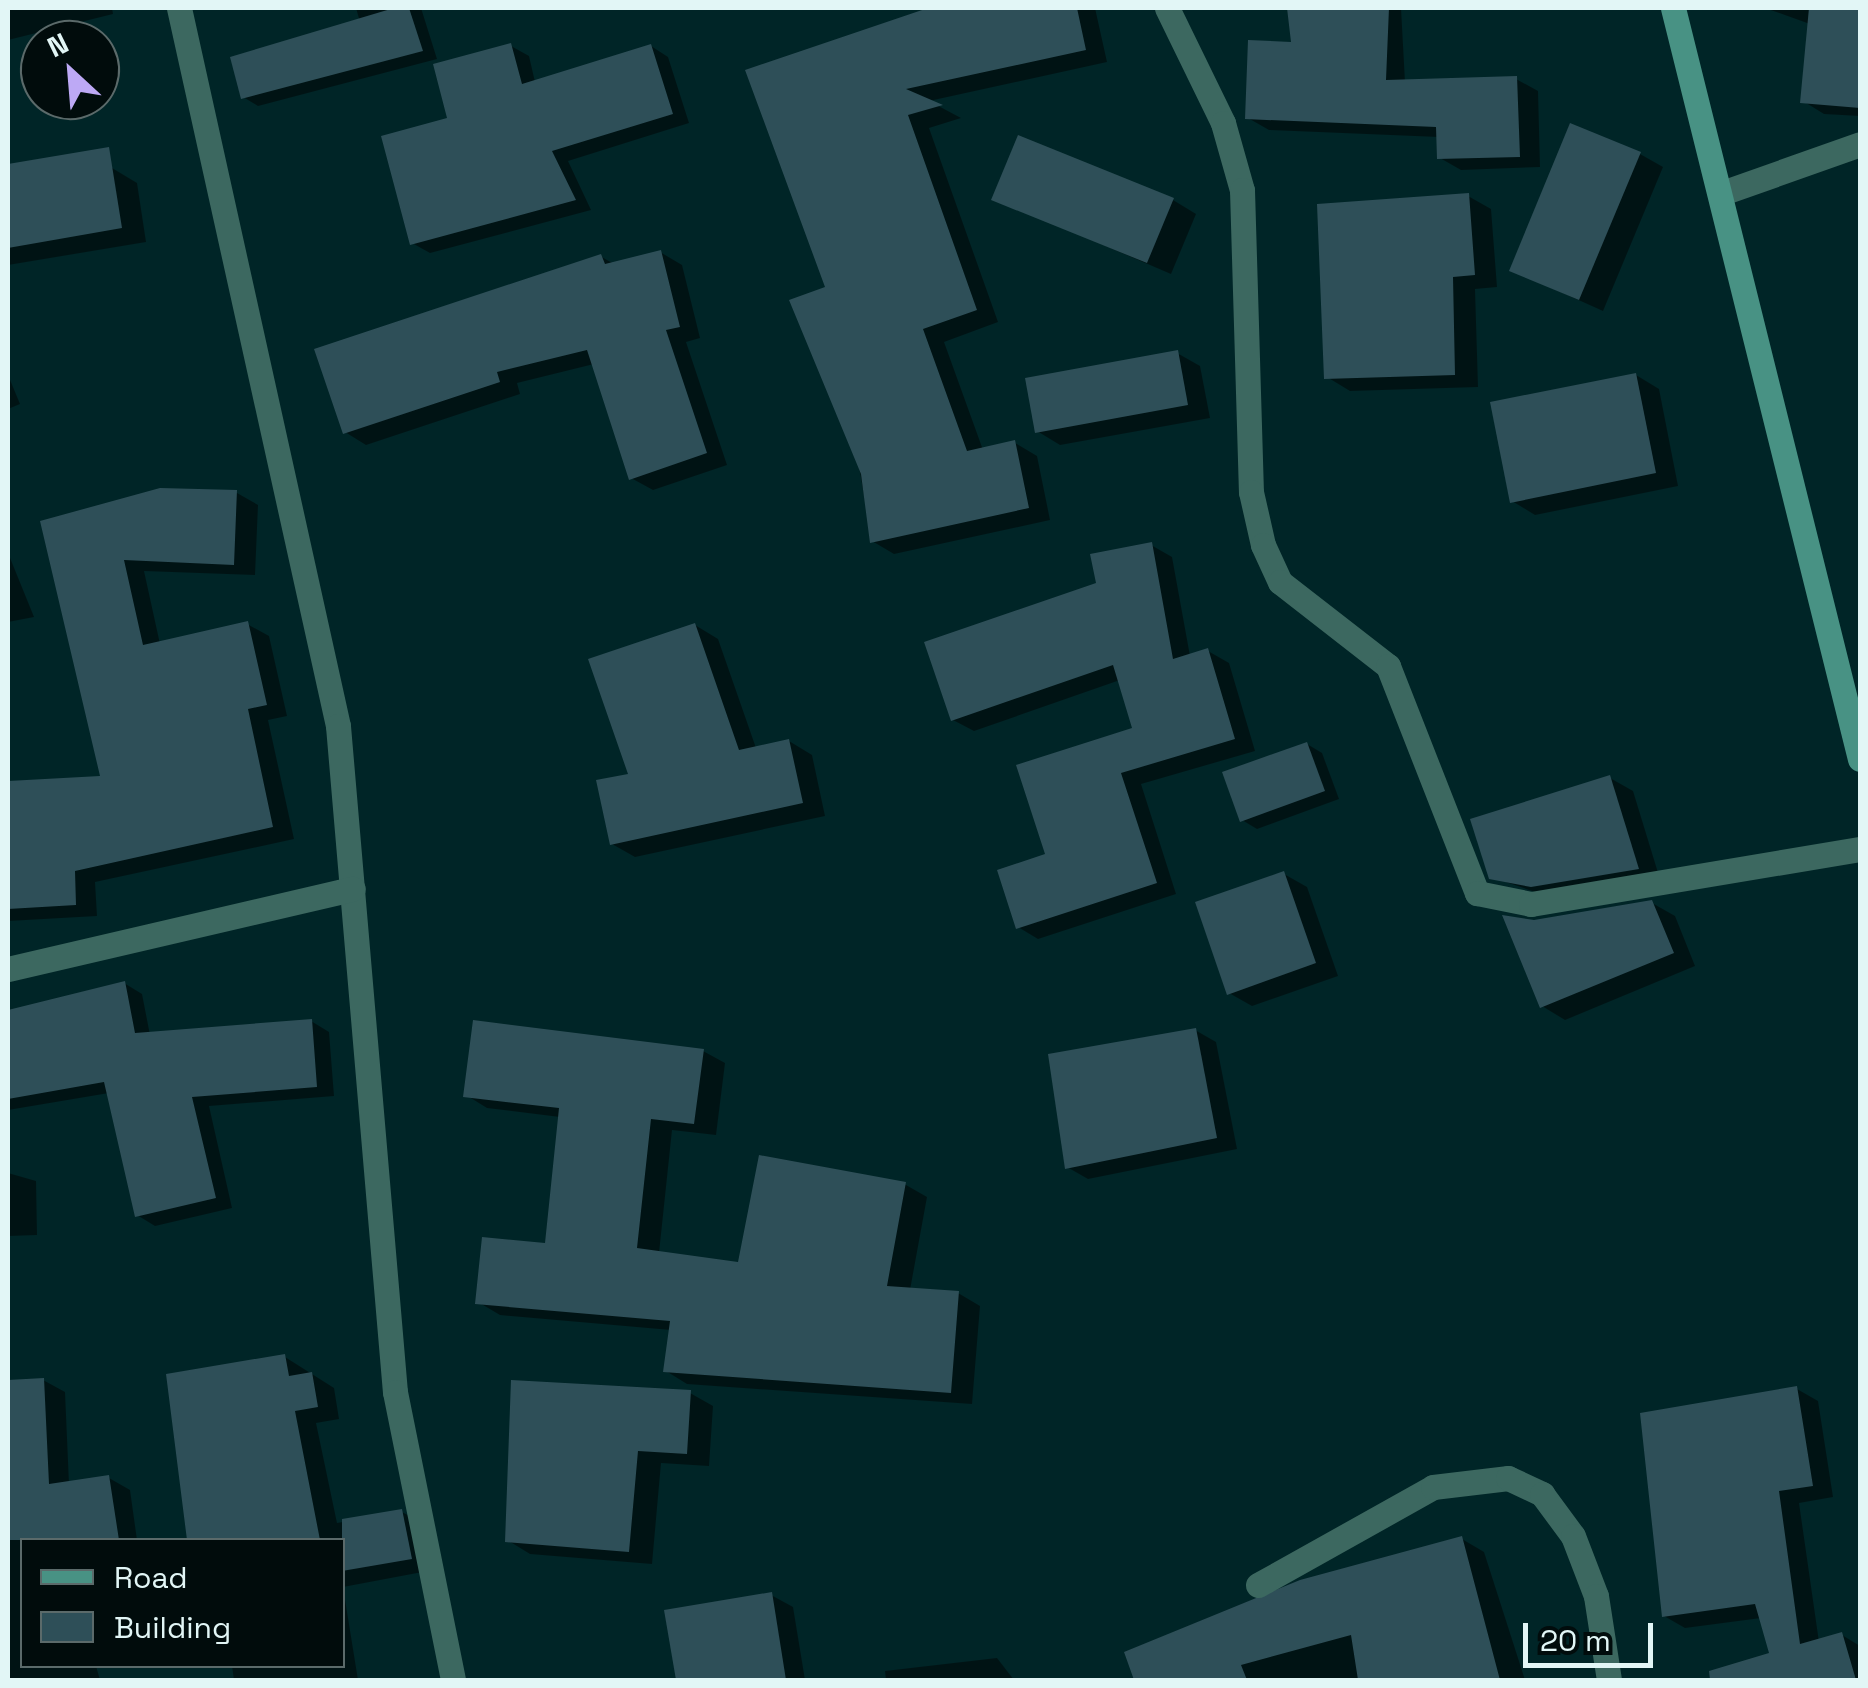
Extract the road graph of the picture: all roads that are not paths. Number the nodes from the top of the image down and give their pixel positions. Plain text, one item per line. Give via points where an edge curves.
1 (179, 8) edge
2 (1167, 8) edge
3 (1673, 8) edge
4 (1860, 144) edge
5 (1722, 193) junction
6 (1857, 744) edge
7 (1860, 850) edge
8 (353, 889) junction
9 (8, 969) edge
10 (1258, 1585) dead end
11 (453, 1680) edge
12 (1609, 1680) edge

1 - 8 street via 338,726
2 - 7 street via 1223,123 1242,190 1251,492 1262,546 1280,582 1388,666 1404,693 1477,893 1532,904
3 - 5 street
4 - 5 street
5 - 6 street
8 - 9 street
8 - 11 street via 395,1392
10 - 12 street via 1433,1487 1508,1478 1542,1494 1573,1536 1596,1596

